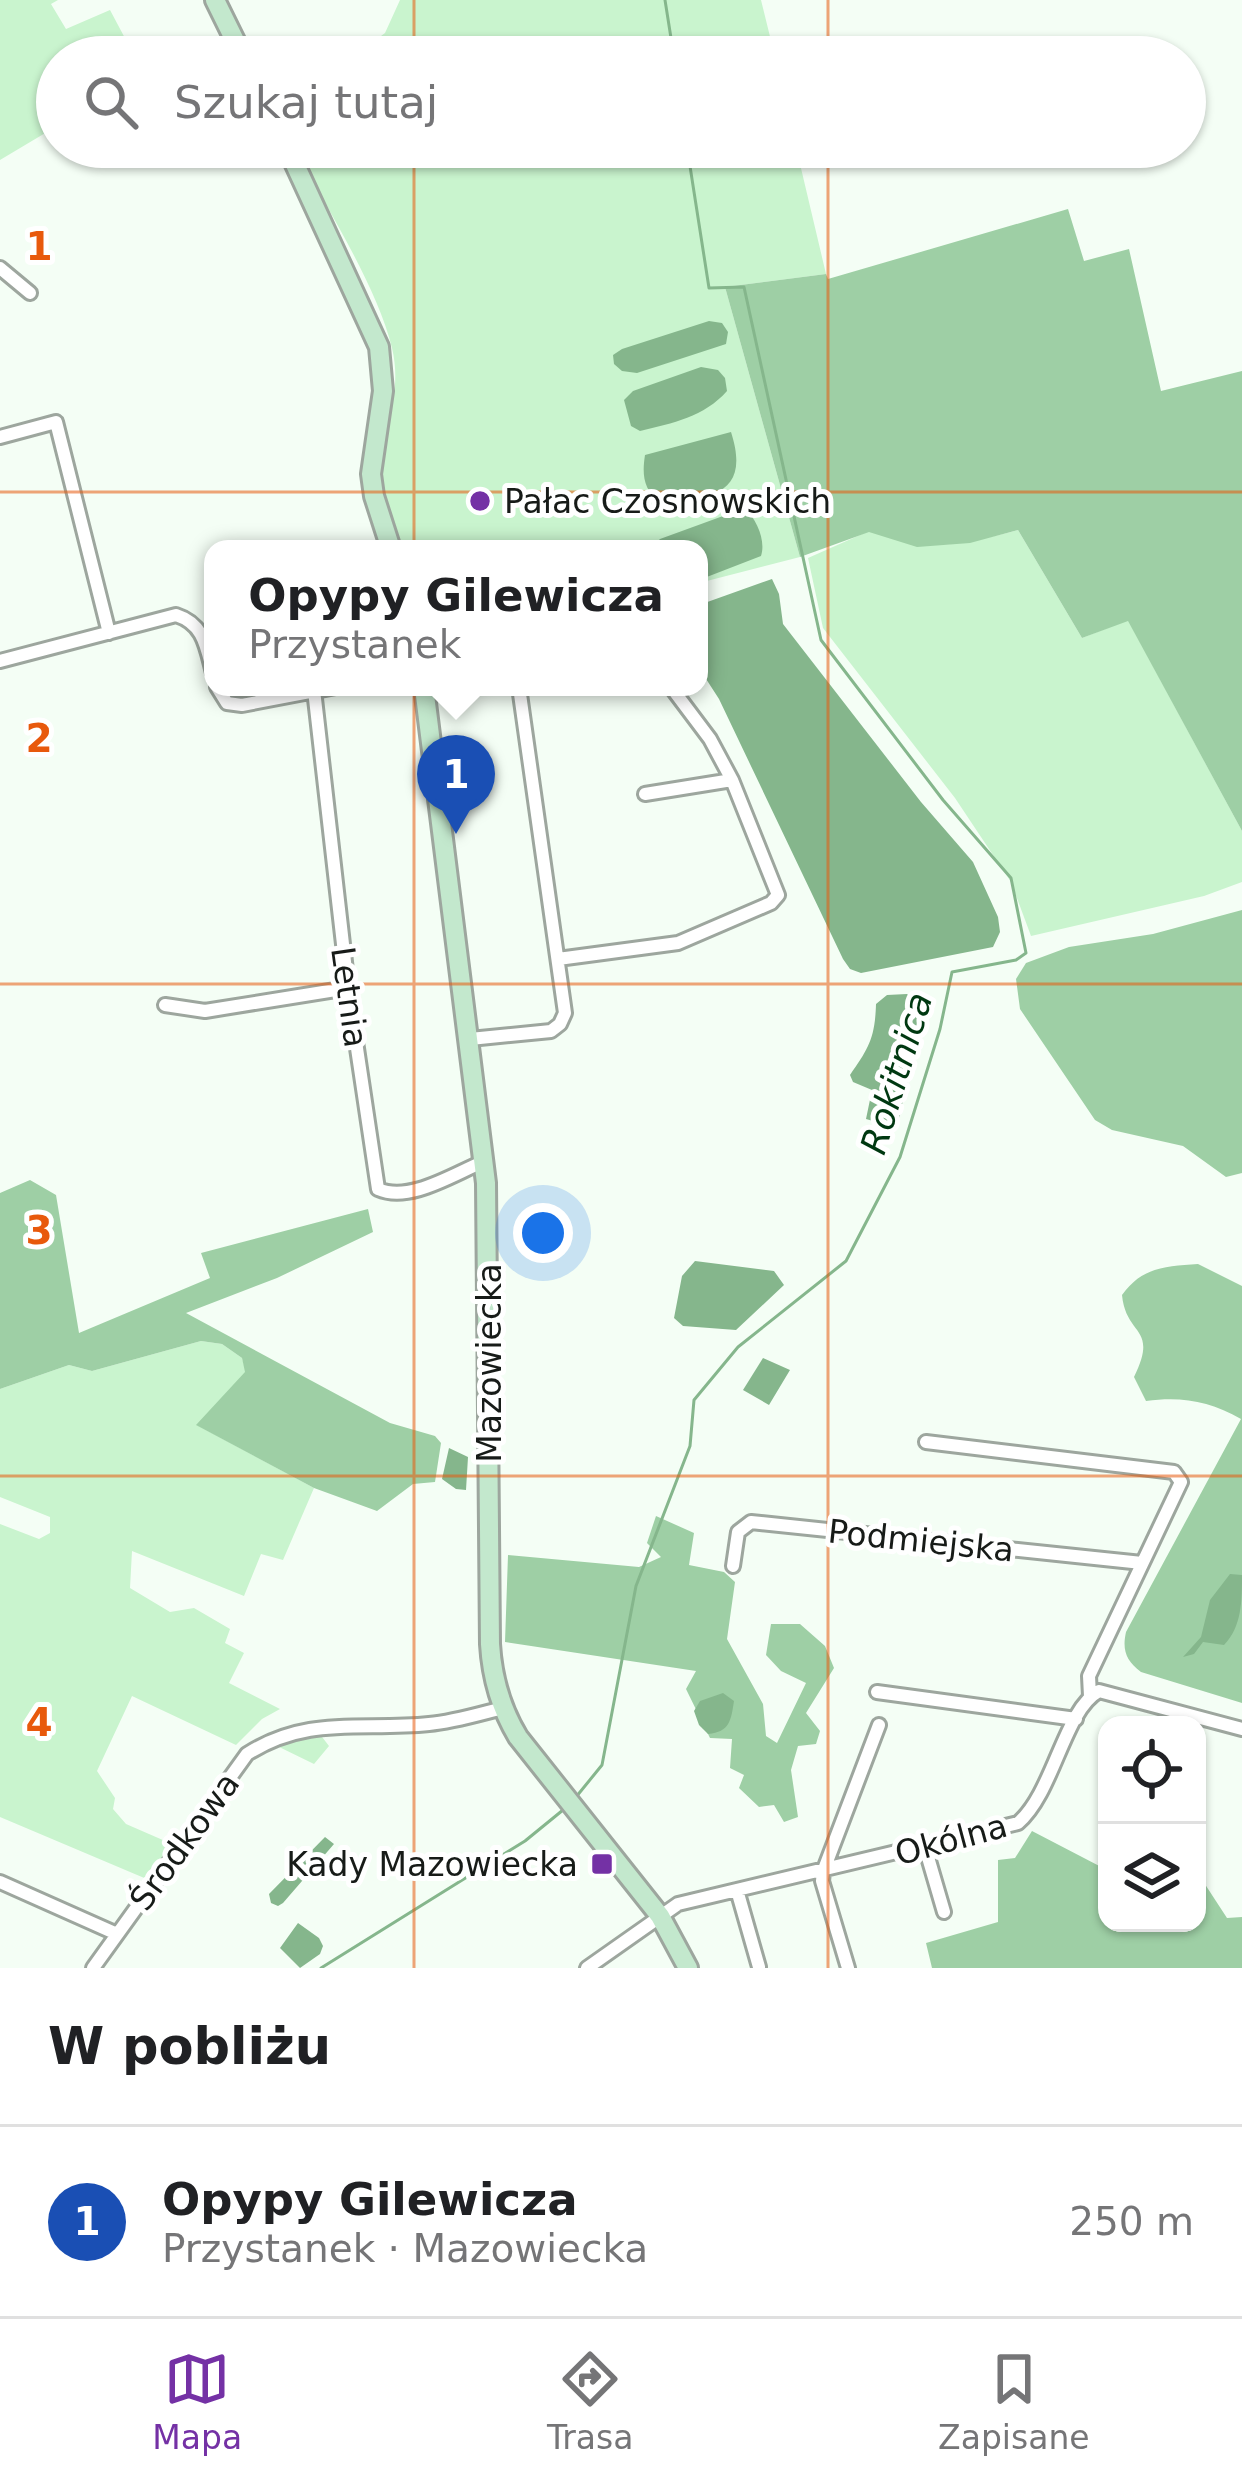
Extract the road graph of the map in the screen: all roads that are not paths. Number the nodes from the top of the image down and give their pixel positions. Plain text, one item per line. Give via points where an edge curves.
1 (215, 0) edge
2 (233, 36) edge
3 (296, 168) edge
4 (0, 268) edge
5 (30, 293) dead end
6 (0, 437) edge
7 (389, 540) edge
8 (109, 633) junction
9 (204, 641) edge
10 (0, 662) edge
11 (223, 696) edge
12 (285, 696) edge
13 (315, 696) edge
14 (425, 696) edge
15 (520, 696) edge
16 (678, 696) edge
17 (732, 780) junction
18 (645, 794) dead end
19 (558, 959) junction
20 (348, 988) junction
21 (165, 1005) dead end
22 (470, 1039) junction
23 (485, 1161) junction
24 (926, 1442) dead end
25 (1142, 1563) junction
26 (734, 1566) dead end
27 (878, 1692) dead end
28 (1090, 1696) junction
29 (503, 1708) junction
30 (1076, 1719) junction
31 (879, 1725) dead end
32 (1242, 1729) edge
33 (926, 1847) junction
34 (823, 1872) junction
35 (0, 1882) edge
36 (737, 1890) junction
37 (944, 1912) dead end
38 (660, 1916) junction
39 (117, 1934) junction
40 (759, 1967) edge
41 (93, 1968) edge
42 (586, 1968) edge
43 (688, 1968) edge
44 (848, 1968) edge

1 - 2 street
3 - 7 street via 380,347 383,391 371,474
4 - 5 street
6 - 8 street via 56,422
8 - 9 street via 176,614 192,620
8 - 10 street
11 - 12 street via 242,705
13 - 20 street, Letnia
14 - 22 street, Mazowiecka
15 - 19 street
16 - 17 street
17 - 18 street
17 - 19 street via 778,895 771,903 678,943
19 - 22 street via 560,1024
20 - 21 street via 205,1011
20 - 23 street, Letnia via 378,1189 393,1196 413,1191
22 - 23 street, Mazowiecka
23 - 29 street, Mazowiecka via 490,1644
24 - 25 street, Okólna via 1174,1472 1181,1482
25 - 26 street, Podmiejska via 751,1522 738,1532
25 - 28 street, Okólna via 1089,1676
27 - 30 street
28 - 30 street, Okólna
28 - 32 street via 1106,1691
29 - 38 street, Mazowiecka via 525,1748
29 - 39 street, Środkowa via 431,1724 334,1726 271,1738 247,1754
30 - 33 street, Okólna via 1040,1796 1018,1823
31 - 34 street
33 - 34 street, Okólna
33 - 37 street
34 - 36 street, Okólna
34 - 44 street
35 - 39 street
36 - 38 street, Okólna
36 - 40 street
38 - 42 street, Okólna
38 - 43 street, Mazowiecka
39 - 41 street, Środkowa

